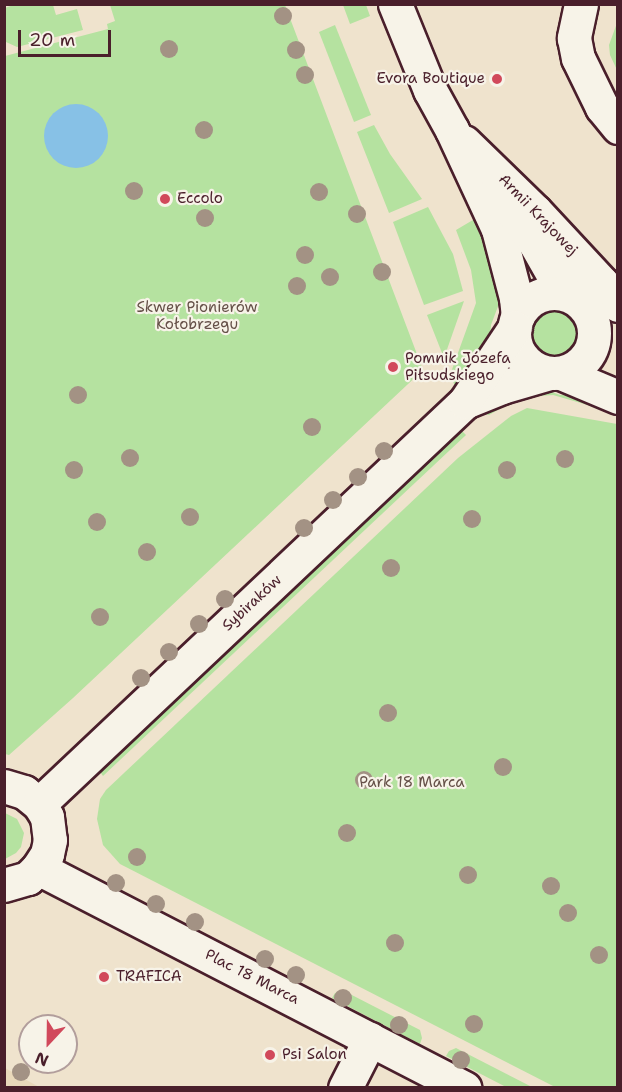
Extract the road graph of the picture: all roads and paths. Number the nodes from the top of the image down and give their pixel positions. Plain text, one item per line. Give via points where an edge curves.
1 (395, 4) edge
2 (581, 4) edge
3 (618, 127) edge
4 (452, 130) junction
5 (574, 298) junction
6 (618, 305) edge
7 (516, 321) junction
8 (606, 345) edge
9 (556, 373) junction
10 (618, 397) edge
11 (465, 402) junction
12 (4, 786) edge
13 (39, 804) junction
14 (38, 868) junction
15 (4, 885) edge
16 (370, 1039) junction
17 (345, 1088) edge
18 (465, 1088) edge

1 - 4 street, Armii Krajowej via 429,90
2 - 3 street via 574,38 577,56 602,107
4 - 5 street, Armii Krajowej via 535,243 555,278
4 - 6 street, Armii Krajowej via 536,211
4 - 7 street, Armii Krajowej via 498,230 516,298
5 - 7 street via 564,294 542,295 532,300
5 - 8 street via 589,314
7 - 9 street via 517,348 523,357 540,371
7 - 11 street, Sybiraków
8 - 9 street via 592,345 581,364
9 - 10 street
9 - 11 street, Sybiraków via 502,387
11 - 13 street, Sybiraków
12 - 13 street via 24,792
13 - 14 street via 47,817 50,840
14 - 15 street via 28,878
14 - 16 street, Plac 18 Marca
16 - 17 street
16 - 18 street, Plac 18 Marca

